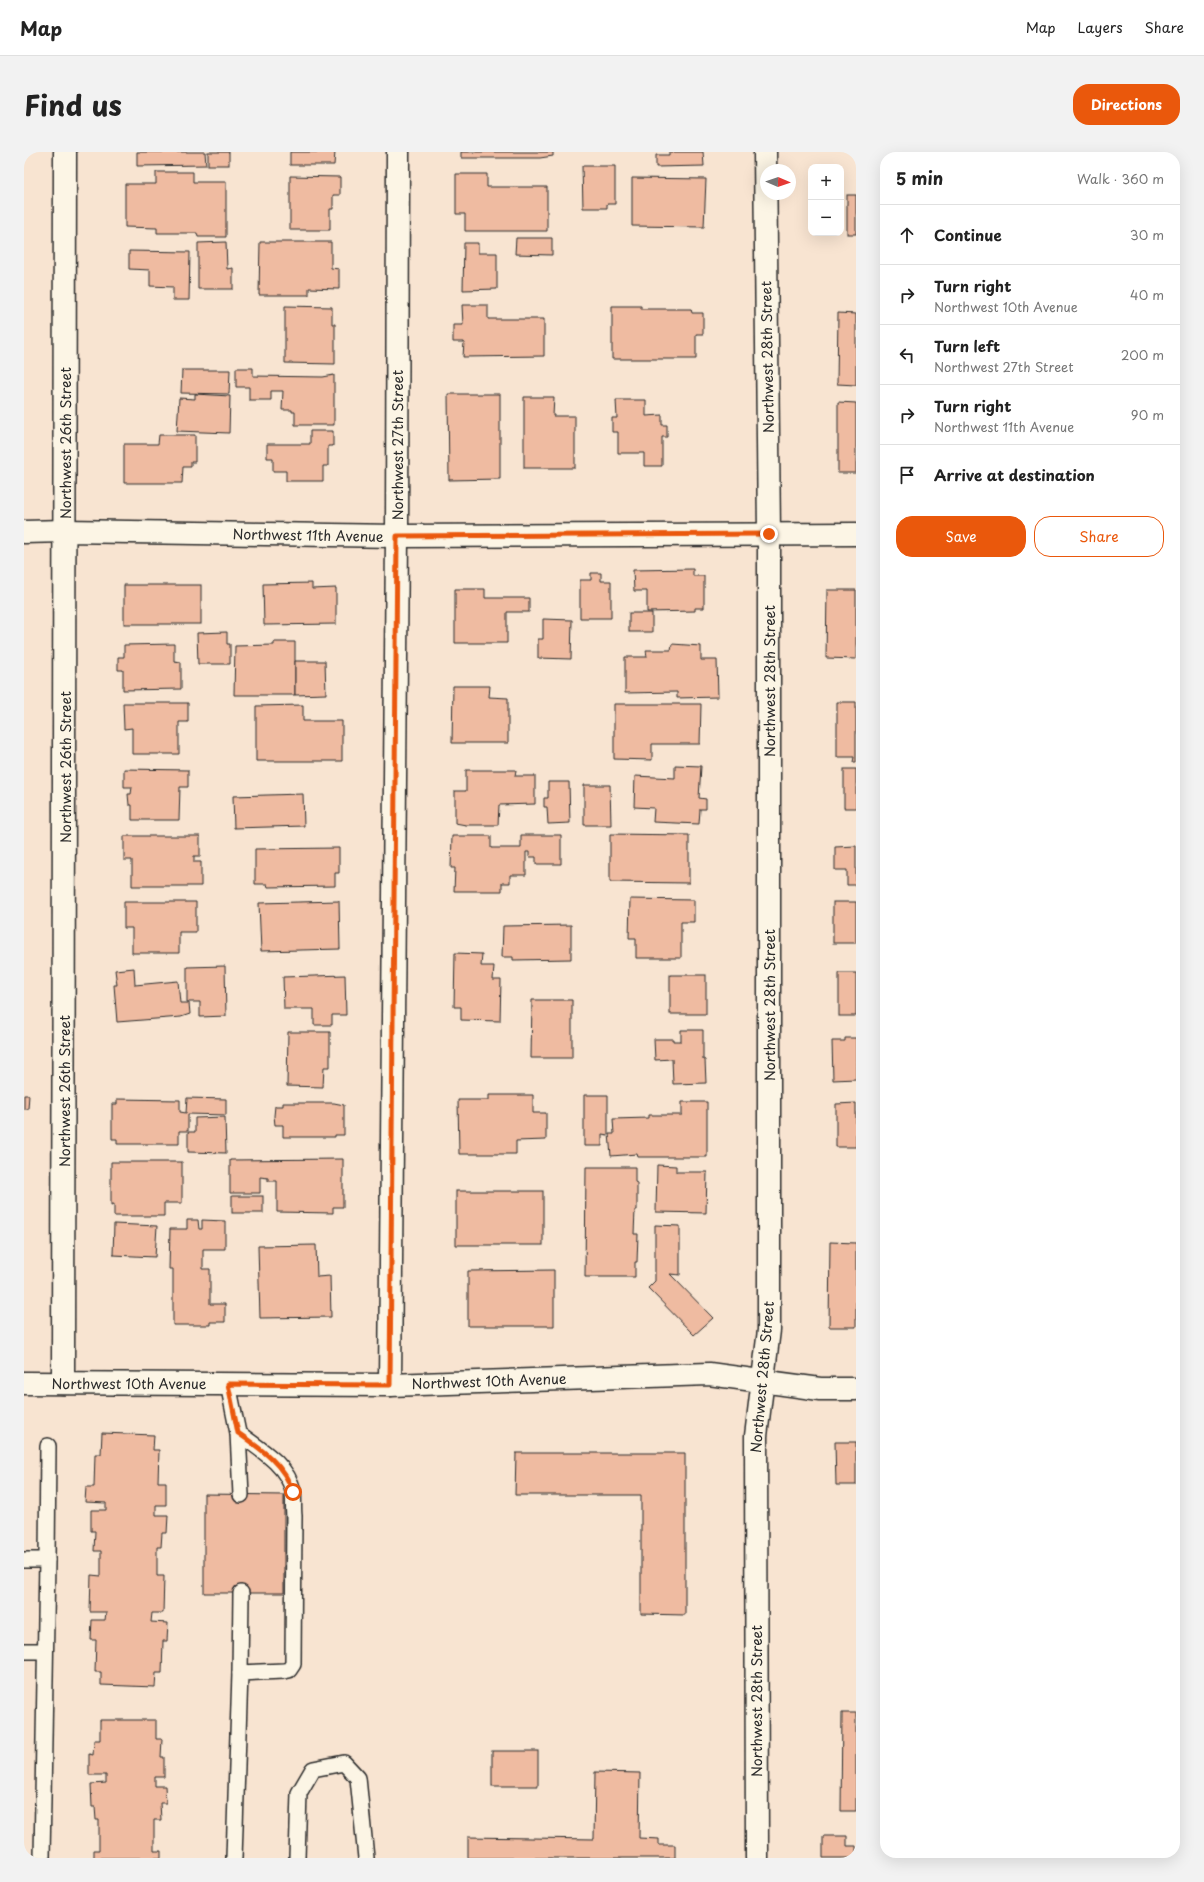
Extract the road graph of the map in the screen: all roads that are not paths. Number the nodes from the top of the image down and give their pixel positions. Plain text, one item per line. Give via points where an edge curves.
1 (65, 152) edge
2 (398, 152) edge
3 (765, 152) edge
4 (65, 531) junction
5 (24, 532) edge
6 (769, 534) junction
7 (856, 534) edge
8 (397, 536) junction
9 (763, 1381) junction
10 (63, 1382) junction
11 (24, 1383) edge
12 (228, 1384) junction
13 (390, 1385) junction
14 (856, 1389) edge
15 (238, 1433) junction
16 (48, 1446) dead end
17 (241, 1495) dead end
18 (24, 1560) edge
19 (47, 1560) junction
20 (242, 1593) dead end
21 (45, 1650) junction
22 (24, 1651) edge
23 (240, 1673) junction
24 (42, 1858) edge
25 (234, 1858) edge
26 (296, 1858) edge
27 (366, 1858) edge
28 (757, 1858) edge

1 - 4 street, Northwest 26th Street
2 - 8 street, Northwest 27th Street
3 - 6 street, Northwest 28th Street
4 - 5 street, Northwest 11th Avenue
4 - 8 street, Northwest 11th Avenue
4 - 10 street, Northwest 26th Street
6 - 7 street, Northwest 11th Avenue
6 - 8 street, Northwest 11th Avenue
6 - 9 street, Northwest 28th Street via 769,1322
8 - 13 street, Northwest 27th Street
9 - 13 street, Northwest 10th Avenue via 709,1374
9 - 14 street, Northwest 10th Avenue via 820,1389
9 - 28 street, Northwest 28th Street via 756,1436
10 - 11 street, Northwest 10th Avenue
10 - 12 street, Northwest 10th Avenue
12 - 13 street, Northwest 10th Avenue
12 - 15 lane
15 - 17 lane
15 - 23 lane via 264,1452 289,1479 293,1492 294,1524 293,1664 289,1670 284,1671
16 - 19 lane
18 - 19 lane
19 - 21 lane
20 - 23 lane
21 - 22 lane
21 - 24 lane
23 - 25 lane
26 - 27 lane via 299,1793 313,1769 344,1763 358,1778

